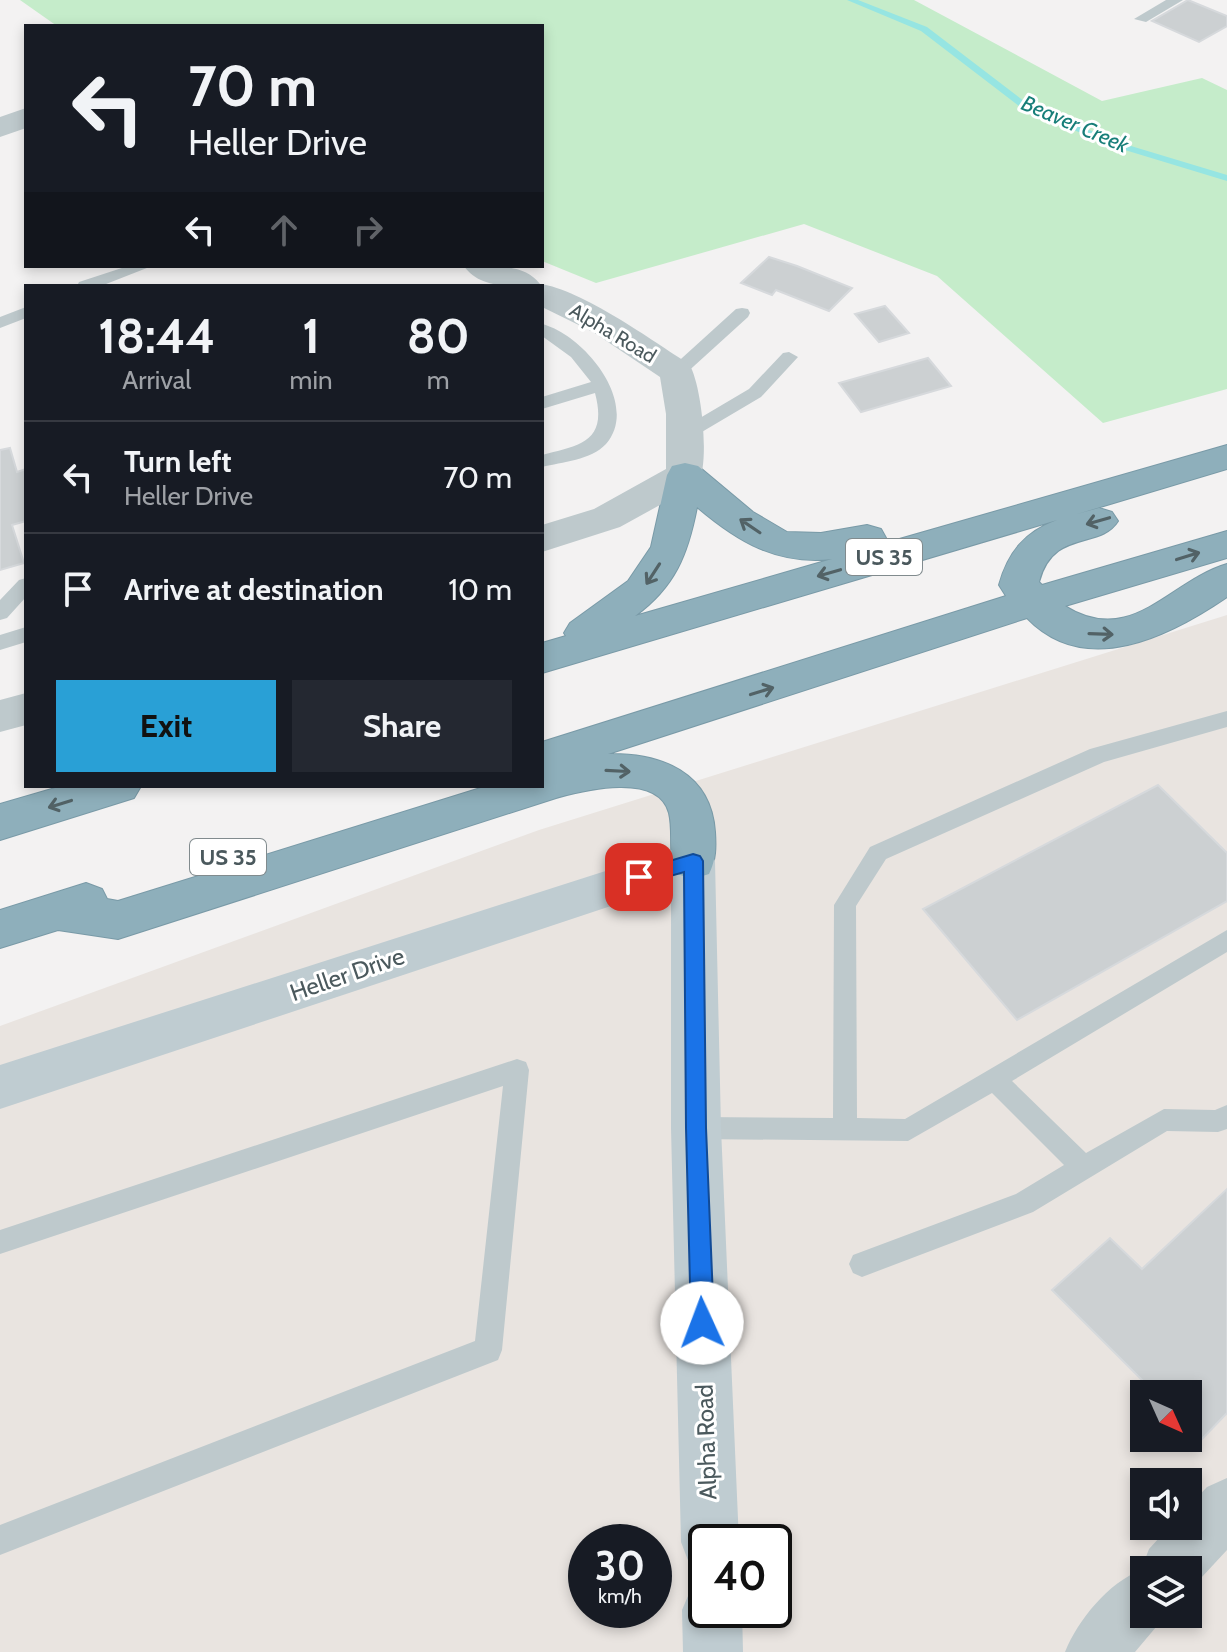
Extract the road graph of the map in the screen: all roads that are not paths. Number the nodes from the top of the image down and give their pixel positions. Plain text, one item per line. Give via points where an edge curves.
1 (1176, 0) edge
2 (1141, 19) dead end
3 (24, 118) edge
4 (0, 128) edge
5 (138, 268) edge
6 (484, 268) edge
7 (90, 284) edge
8 (520, 284) edge
9 (544, 295) edge
10 (24, 313) edge
11 (742, 313) dead end
12 (0, 323) edge
13 (544, 330) edge
14 (789, 357) dead end
15 (677, 372) junction
16 (602, 385) junction
17 (544, 402) edge
18 (684, 435) junction
19 (1227, 440) edge
20 (1227, 457) edge
21 (544, 460) edge
22 (685, 475) junction
23 (1227, 483) edge
24 (544, 538) edge
25 (1227, 544) edge
26 (1227, 578) edge
27 (24, 587) edge
28 (1032, 602) junction
29 (0, 613) edge
30 (24, 635) edge
31 (0, 643) edge
32 (544, 656) edge
33 (544, 656) edge
34 (24, 710) edge
35 (0, 716) edge
36 (1227, 719) edge
37 (544, 758) edge
38 (544, 785) edge
39 (112, 788) edge
40 (451, 788) edge
41 (535, 788) edge
42 (0, 822) edge
43 (693, 861) junction
44 (58, 911) junction
45 (0, 929) edge
46 (1227, 940) edge
47 (994, 1079) junction
48 (0, 1087) edge
49 (1227, 1116) edge
50 (696, 1128) junction
51 (845, 1128) junction
52 (1083, 1167) junction
53 (0, 1242) edge
54 (862, 1264) dead end
55 (1227, 1507) edge
56 (709, 1524) edge
57 (0, 1540) edge
58 (1183, 1556) edge
59 (1130, 1613) edge
60 (712, 1628) edge
61 (713, 1652) edge
62 (1095, 1652) edge

1 - 2 lane
3 - 4 street
5 - 7 lane
6 - 8 street
9 - 15 street, Alpha Road via 605,325
10 - 12 lane
11 - 15 lane
13 - 16 lane via 577,350
14 - 18 lane via 755,393
15 - 18 street, Alpha Road
16 - 17 lane
16 - 21 lane via 605,432 582,450
18 - 22 street, Alpha Road
19 -> 22 highway via 1174,443 861,540 805,547 775,542
20 -> 33 highway, US 35
22 - 24 street via 607,518
22 -> 32 highway via 670,549 642,591
23 -> 28 highway via 1051,535 1023,563 1019,585
28 -> 25 highway
28 -> 26 highway via 1083,634 1124,635 1174,613
27 - 29 lane
37 -> 28 highway
30 - 31 lane
34 - 35 street
36 - 51 lane via 1098,755 878,853 845,905
38 -> 43 highway via 611,769 667,782 685,799
39 -> 42 highway
40 - 44 highway, US 35
41 - 44 highway via 118,920
43 - 48 street, Heller Drive via 557,901
43 - 50 street, Alpha Road
44 - 45 highway, US 35
46 - 47 lane
47 - 51 lane via 908,1130
47 - 52 lane
49 - 52 lane via 1218,1121 1164,1120
50 - 51 lane
50 - 56 street, Alpha Road
52 - 54 lane via 1024,1203
53 - 57 lane via 517,1070 488,1350
55 - 58 street
59 - 62 street
60 - 61 street

